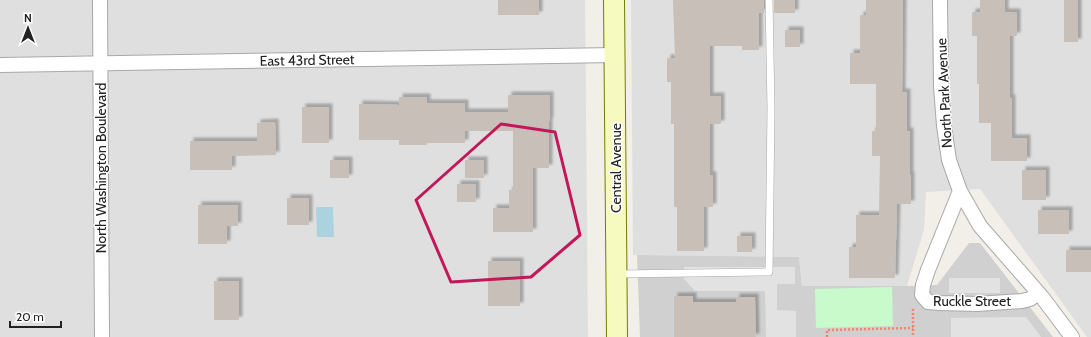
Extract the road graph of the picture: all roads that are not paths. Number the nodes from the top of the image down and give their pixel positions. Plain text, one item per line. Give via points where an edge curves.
1 (100, 0) edge
2 (614, 0) edge
3 (769, 0) edge
4 (940, 0) edge
5 (615, 55) junction
6 (101, 64) junction
7 (0, 65) edge
8 (960, 191) junction
9 (616, 274) junction
10 (1038, 293) junction
11 (102, 337) edge
12 (617, 337) edge
13 (1072, 337) edge

1 - 6 street, North Washington Boulevard
2 - 5 main road, Central Avenue
3 - 9 lane via 769,272
4 - 8 street, North Park Avenue via 944,126 949,160
5 - 6 street, East 43rd Street
5 - 9 main road, Central Avenue
6 - 7 street, East 43rd Street
6 - 11 street, North Washington Boulevard
8 - 10 street, North Park Avenue via 980,226
8 - 10 street, Ruckle Street via 928,270 922,295 928,302 977,304 1022,301
9 - 12 main road, Central Avenue
10 - 13 street, North Park Avenue

